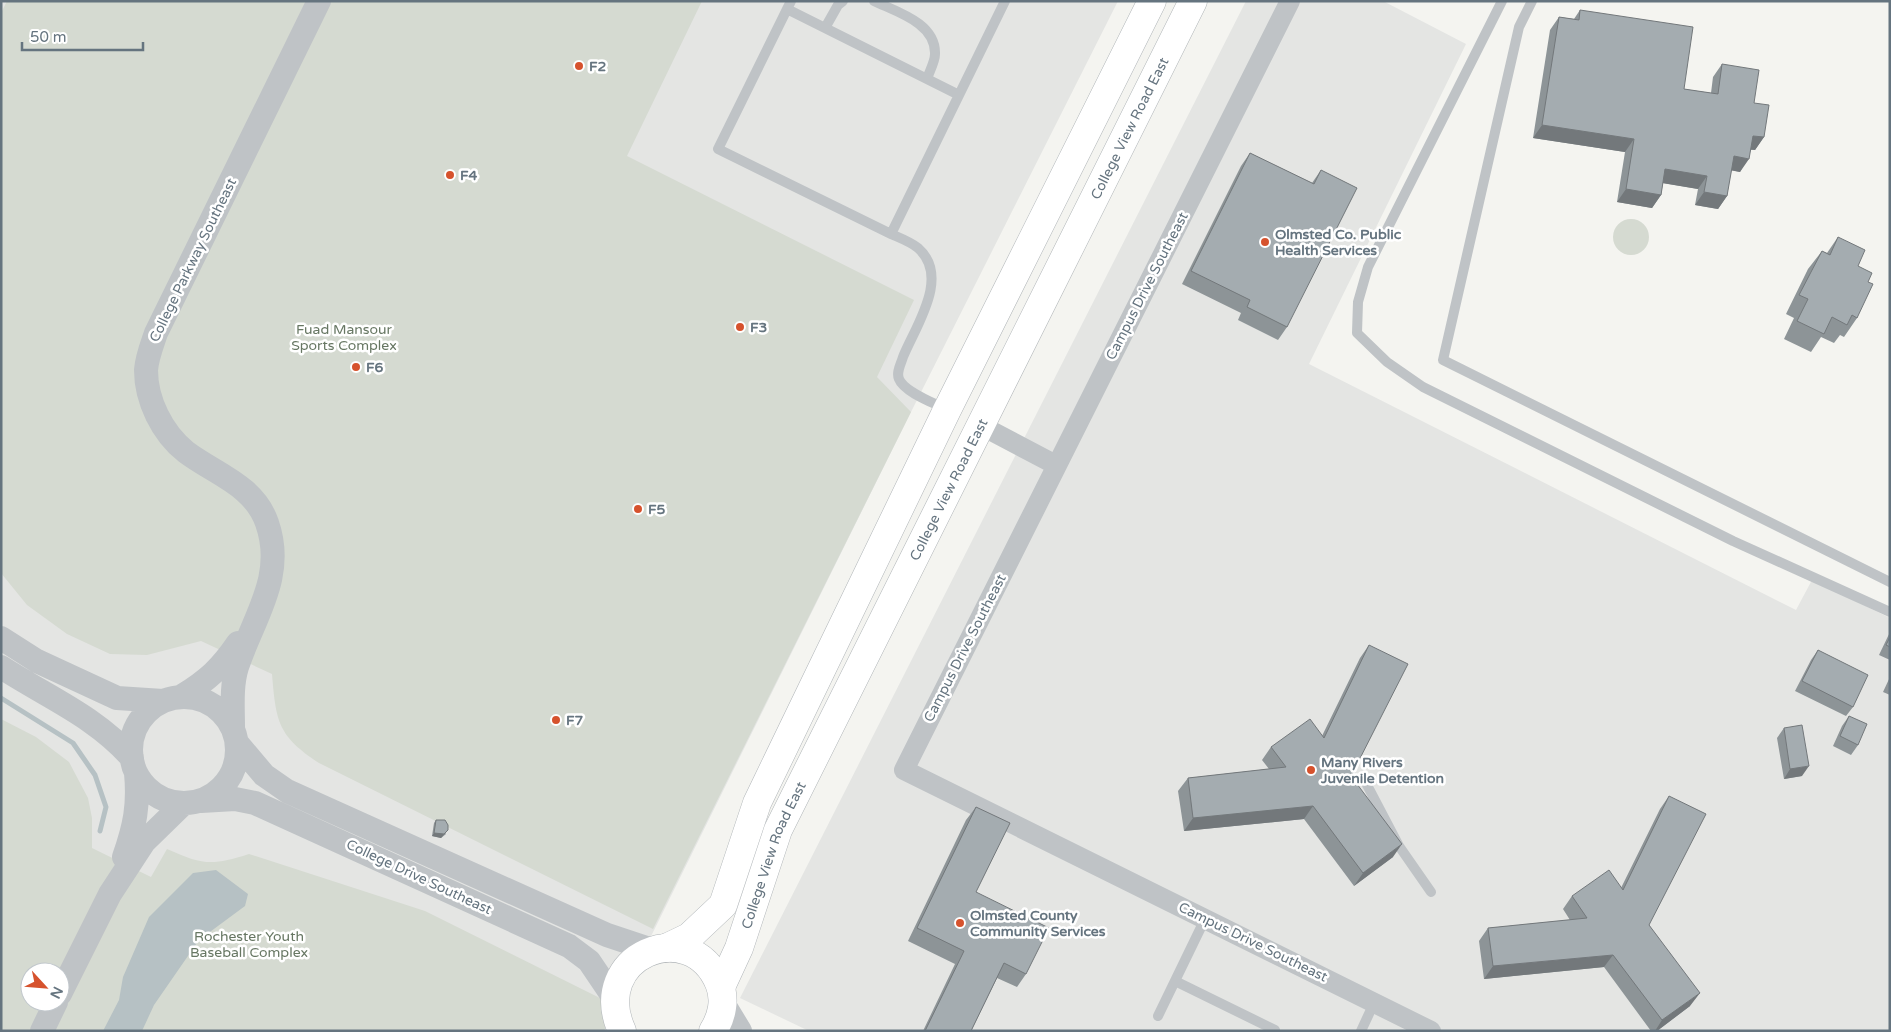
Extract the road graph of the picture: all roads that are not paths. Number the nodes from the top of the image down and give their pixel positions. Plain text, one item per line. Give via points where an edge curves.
1 (319, 1) edge
2 (843, 1) edge
3 (874, 1) edge
4 (1005, 1) edge
5 (1152, 1) edge
6 (1193, 1) edge
7 (1290, 1) edge
8 (1502, 1) edge
9 (1532, 1) edge
10 (789, 5) edge
11 (825, 28) junction
12 (927, 79) junction
13 (959, 96) junction
14 (891, 234) junction
15 (947, 410) junction
16 (980, 425) junction
17 (1056, 465) junction
18 (1890, 582) edge
19 (264, 604) junction
20 (1890, 612) edge
21 (1, 638) edge
22 (1, 667) edge
23 (173, 698) junction
24 (235, 735) junction
25 (134, 766) junction
26 (1367, 785) dead end
27 (192, 802) junction
28 (1431, 892) dead end
29 (110, 894) junction
30 (1205, 919) junction
31 (659, 949) junction
32 (70, 974) edge
33 (1175, 981) junction
34 (722, 995) junction
35 (1374, 1003) junction
36 (51, 1012) edge
37 (1158, 1016) dead end
38 (615, 1019) edge
39 (42, 1028) edge
40 (1275, 1030) edge
41 (713, 1031) edge
42 (740, 1031) edge
43 (1361, 1031) edge
44 (1431, 1031) edge

1 - 19 street, College Parkway Southeast via 156,333 146,369 155,412 169,435 186,452 237,483 254,500 267,522 273,545 273,574
2 - 11 lane
3 - 12 lane via 926,29 934,41 936,55
4 - 13 lane
5 - 15 main road
6 - 16 main road, College View Road East
7 - 17 street, Campus Drive Southeast
8 - 20 lane via 1368,267 1358,302 1357,333 1387,362 1423,387 1733,541
9 - 18 lane via 1519,27 1443,360
10 - 11 lane
10 - 14 lane via 718,149
11 - 12 lane
12 - 13 lane
13 - 14 lane
14 - 15 lane via 917,247 930,266 930,301 906,349 898,378 904,387
15 - 31 main road via 757,803 723,905 689,937
16 - 17 street
16 - 34 main road, College View Road East via 778,830
17 - 30 street, Campus Drive Southeast via 904,770
19 - 23 street, College Parkway Southeast via 224,664 207,681
19 - 24 street, College Parkway Southeast via 236,668 233,695
21 - 23 street via 37,661 117,698
22 - 25 street via 93,722 120,745
23 - 24 street via 194,697 213,705 220,710
23 - 25 street via 146,712 135,728 132,740
24 - 27 street via 236,762 230,778 218,792
24 - 31 street, College Drive Southeast via 264,775 287,791 606,935
25 - 27 street via 153,794 163,799
25 - 29 street via 138,796 135,827
26 - 28 lane via 1399,846
27 - 29 street via 144,842
27 - 38 street, College Drive Southeast via 236,799 263,806 569,946 589,961
29 - 32 street
30 - 33 lane
30 - 35 street, Campus Drive Southeast
31 - 34 main road via 678,949 700,958 716,976
31 - 38 main road via 638,958 626,968 618,982
33 - 37 lane
33 - 40 lane
34 - 41 main road, College View Road East via 719,1022
34 - 42 street
35 - 43 lane
35 - 44 street, Campus Drive Southeast
36 - 39 street

